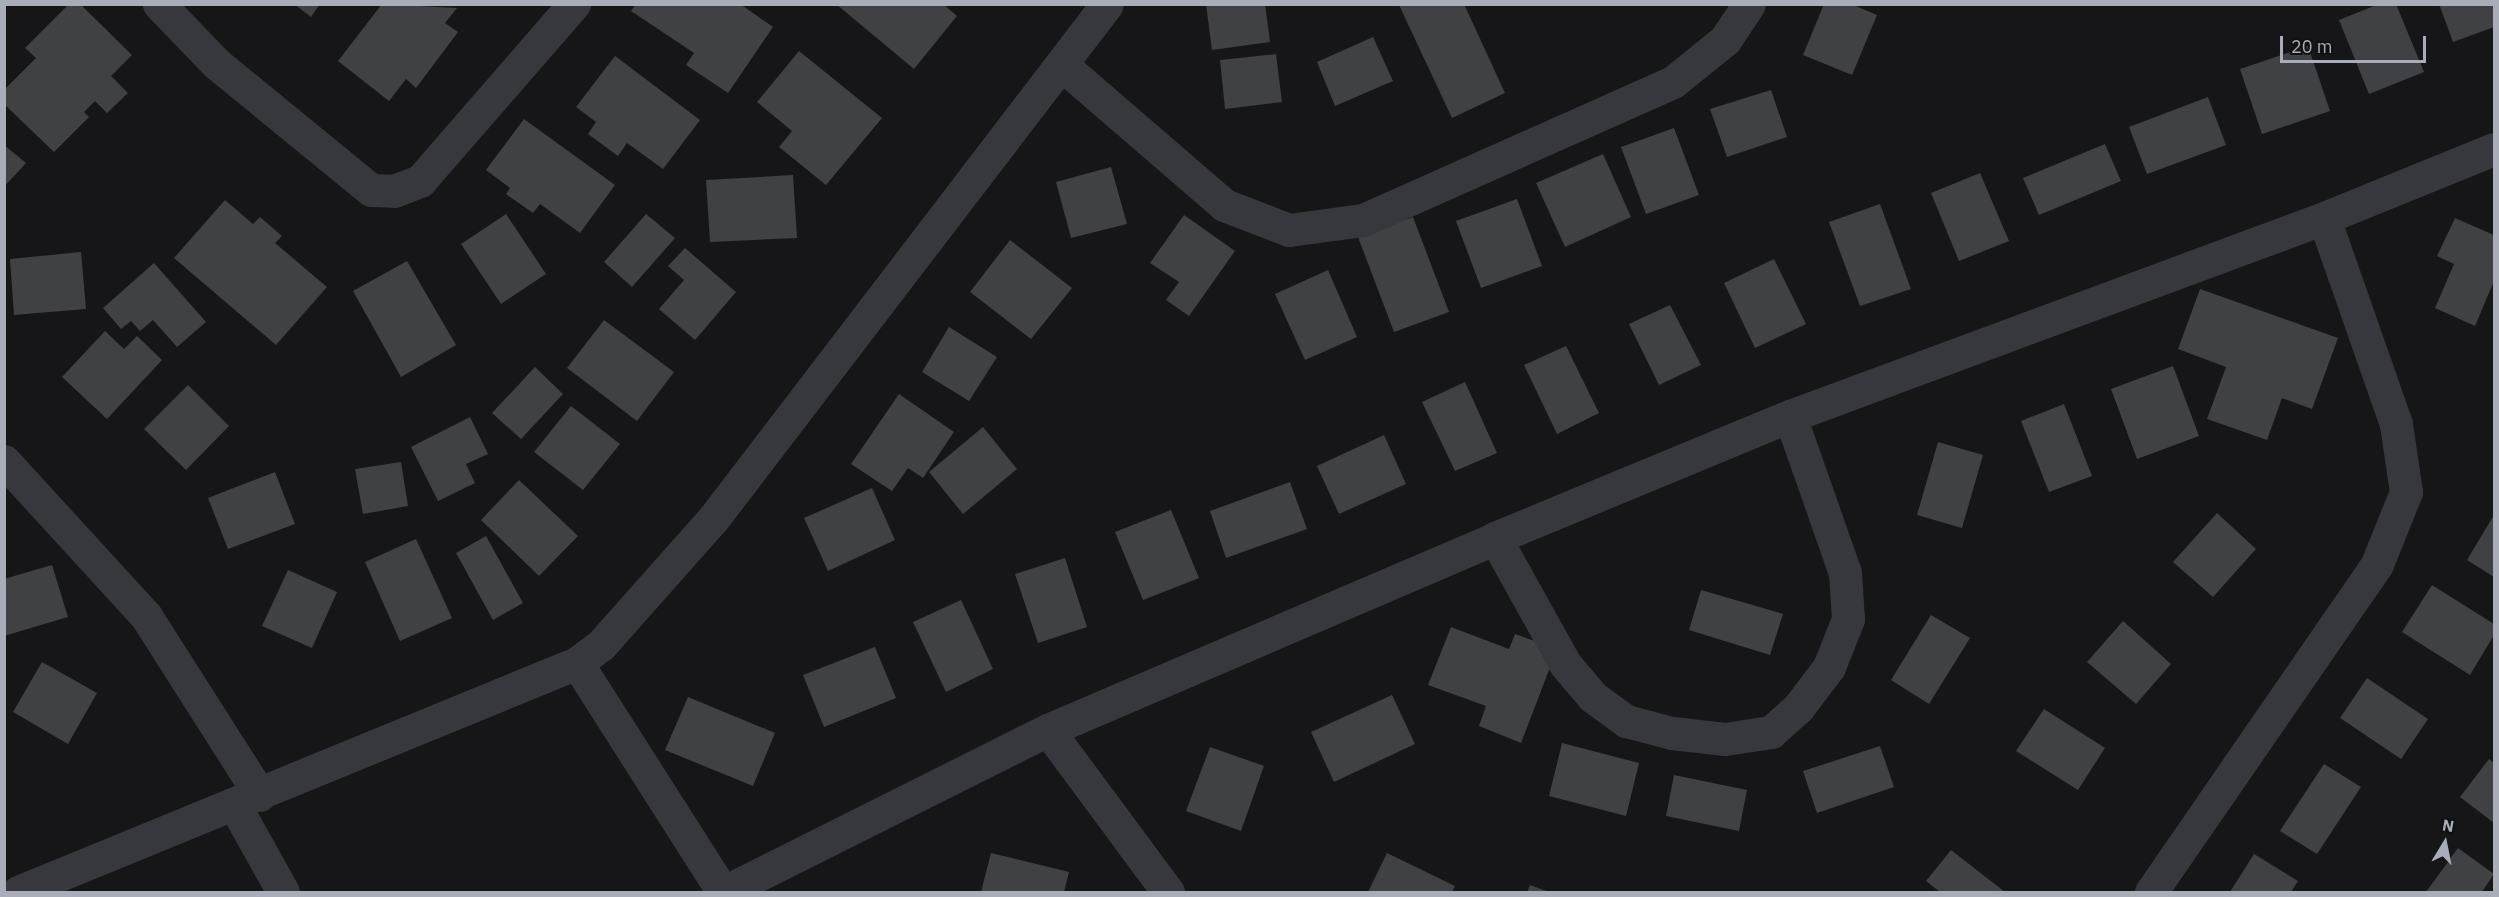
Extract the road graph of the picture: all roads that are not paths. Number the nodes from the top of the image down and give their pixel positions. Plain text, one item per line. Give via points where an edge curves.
1 (159, 4) edge
2 (574, 4) edge
3 (1107, 4) edge
4 (1749, 4) edge
5 (1062, 65) junction
6 (2494, 149) edge
7 (2324, 218) junction
8 (1790, 416) junction
9 (4, 461) edge
10 (1495, 538) junction
11 (577, 663) junction
12 (1048, 730) junction
13 (247, 800) junction
14 (18, 892) edge
15 (283, 892) edge
16 (724, 892) edge
17 (1168, 892) edge
18 (2151, 892) edge

1 - 2 street via 218,64 371,190 394,191 420,181
3 - 5 street
4 - 5 street via 1725,40 1673,82 1363,220 1289,230 1224,205
5 - 11 street via 713,519 626,620
6 - 7 street
7 - 8 street
7 - 18 street via 2396,424 2406,492 2377,564
8 - 10 street
8 - 10 street via 1845,573 1848,618 1829,667 1798,708 1771,732 1725,739 1672,733 1626,721 1593,697 1565,664
9 - 13 street via 146,616
10 - 12 street
11 - 13 street
11 - 16 street
12 - 16 street
12 - 17 street
13 - 14 street
13 - 15 street

